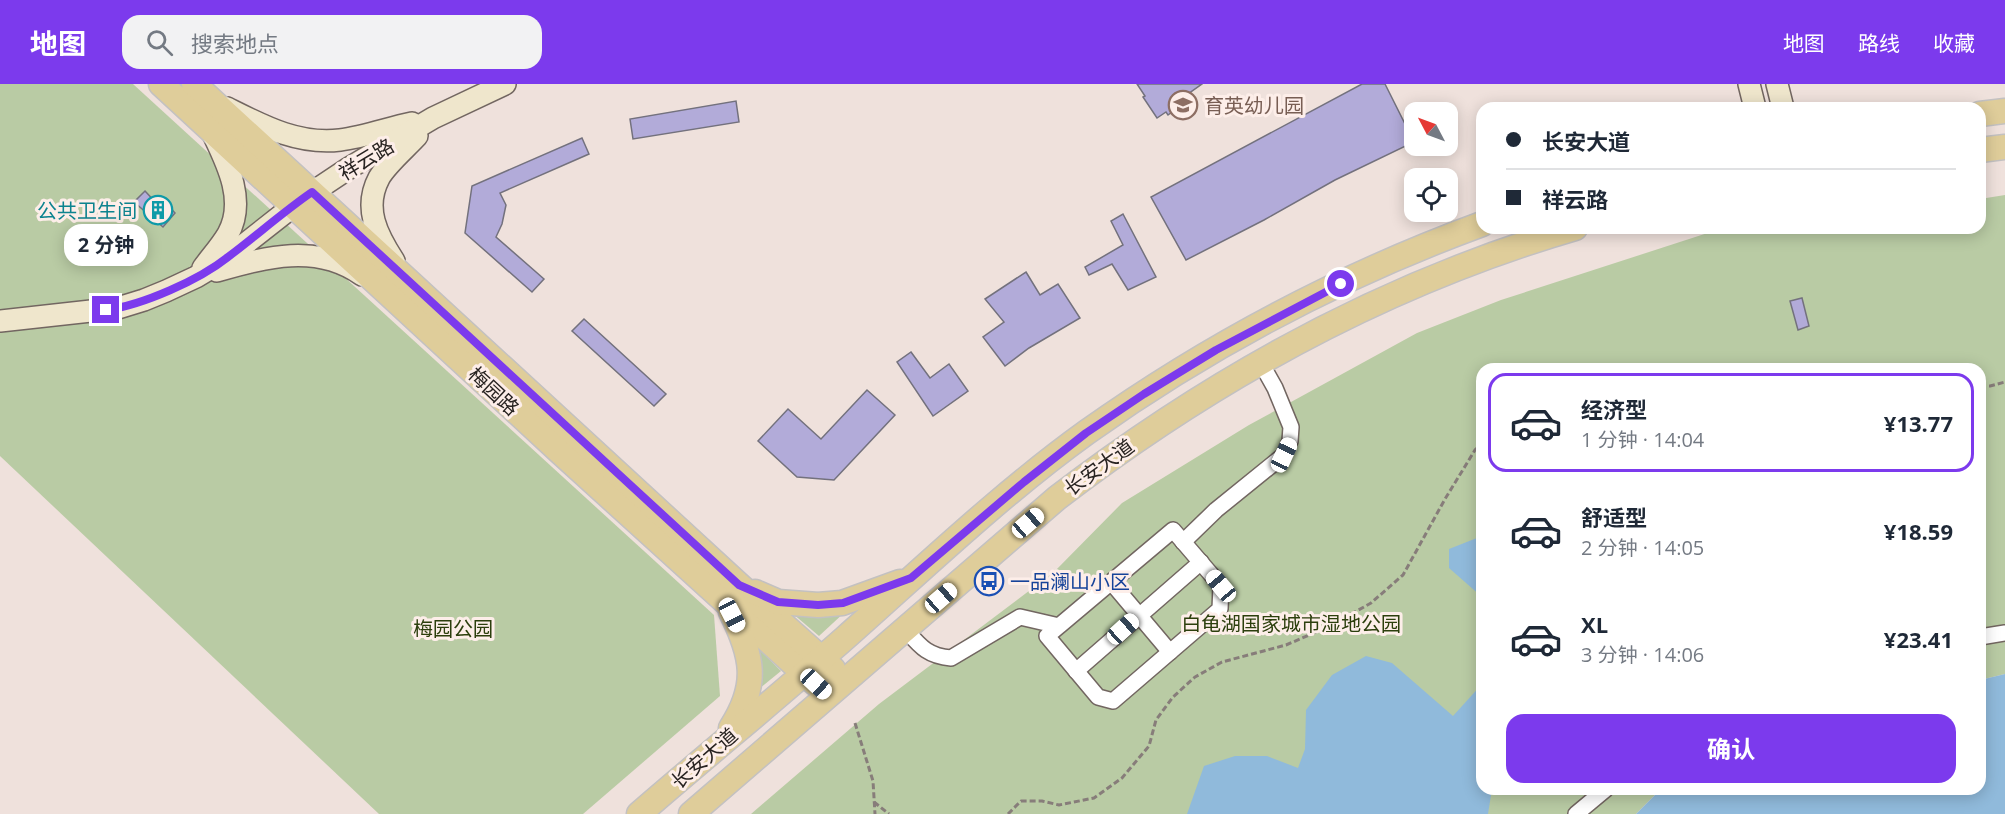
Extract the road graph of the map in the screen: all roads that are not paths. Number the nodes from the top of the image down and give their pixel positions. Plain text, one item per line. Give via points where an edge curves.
1 (160, 84) edge
2 (194, 84) edge
3 (505, 84) edge
4 (1749, 84) edge
5 (1777, 84) edge
6 (212, 101) junction
7 (1754, 102) edge
8 (1782, 102) edge
9 (2005, 111) edge
10 (1986, 113) edge
11 (433, 118) junction
12 (211, 130) junction
13 (2005, 147) edge
14 (1986, 149) edge
15 (312, 192) junction
16 (292, 206) junction
17 (1476, 226) edge
18 (1557, 234) edge
19 (196, 277) junction
20 (398, 287) junction
21 (0, 321) edge
22 (1261, 363) junction
23 (1183, 542) junction
24 (1201, 562) junction
25 (911, 578) junction
26 (1111, 582) junction
27 (732, 593) junction
28 (1139, 615) junction
29 (1059, 626) junction
30 (905, 629) junction
31 (2005, 633) edge
32 (1986, 637) edge
33 (1170, 652) junction
34 (813, 665) junction
35 (1076, 670) junction
36 (837, 688) junction
37 (721, 744) junction
38 (1599, 795) edge
39 (639, 814) edge
40 (691, 814) edge
41 (1576, 814) edge

1 - 12 main road, 梅园路
2 - 6 main road, 梅园路
3 - 11 main road, 祥云路
4 - 7 main road
5 - 8 main road
6 - 11 main road via 275,132 306,140 340,140
6 - 15 main road, 梅园路
9 - 10 main road
11 - 15 main road, 祥云路
11 - 20 main road via 379,177 372,200 373,223
12 - 16 main road, 梅园路
12 - 19 main road via 228,164 235,216 228,233
13 - 14 main road
15 - 16 main road, 祥云路
15 - 20 main road, 梅园路
16 - 19 main road, 祥云路 via 226,259
16 - 20 main road, 梅园路
17 - 25 main road, 长安大道 via 1320,294 1144,394 1086,433
18 - 22 main road, 长安大道 via 1473,262 1389,297
19 - 20 main road via 279,256 311,255
19 - 21 main road, 祥云路 via 118,308
20 - 27 main road, 梅园路
22 - 23 street via 1291,427 1284,455
22 - 30 main road, 长安大道 via 1107,459
23 - 24 street
23 - 26 street via 1173,530
24 - 28 street
24 - 33 street via 1221,586 1220,609
25 - 27 main road via 843,603 778,602
25 - 34 main road, 长安大道
26 - 28 street
26 - 29 street
27 - 34 main road, 梅园路
27 - 37 main road via 751,675 746,701
28 - 33 street
28 - 35 street
29 - 30 street via 1020,617 951,658 925,651
29 - 35 street via 1047,636
30 - 36 main road, 长安大道
31 - 32 street
33 - 35 street via 1113,701 1098,697
34 - 36 main road, 梅园路
34 - 37 main road, 长安大道
36 - 40 main road, 长安大道
37 - 39 main road, 长安大道
38 - 41 street

